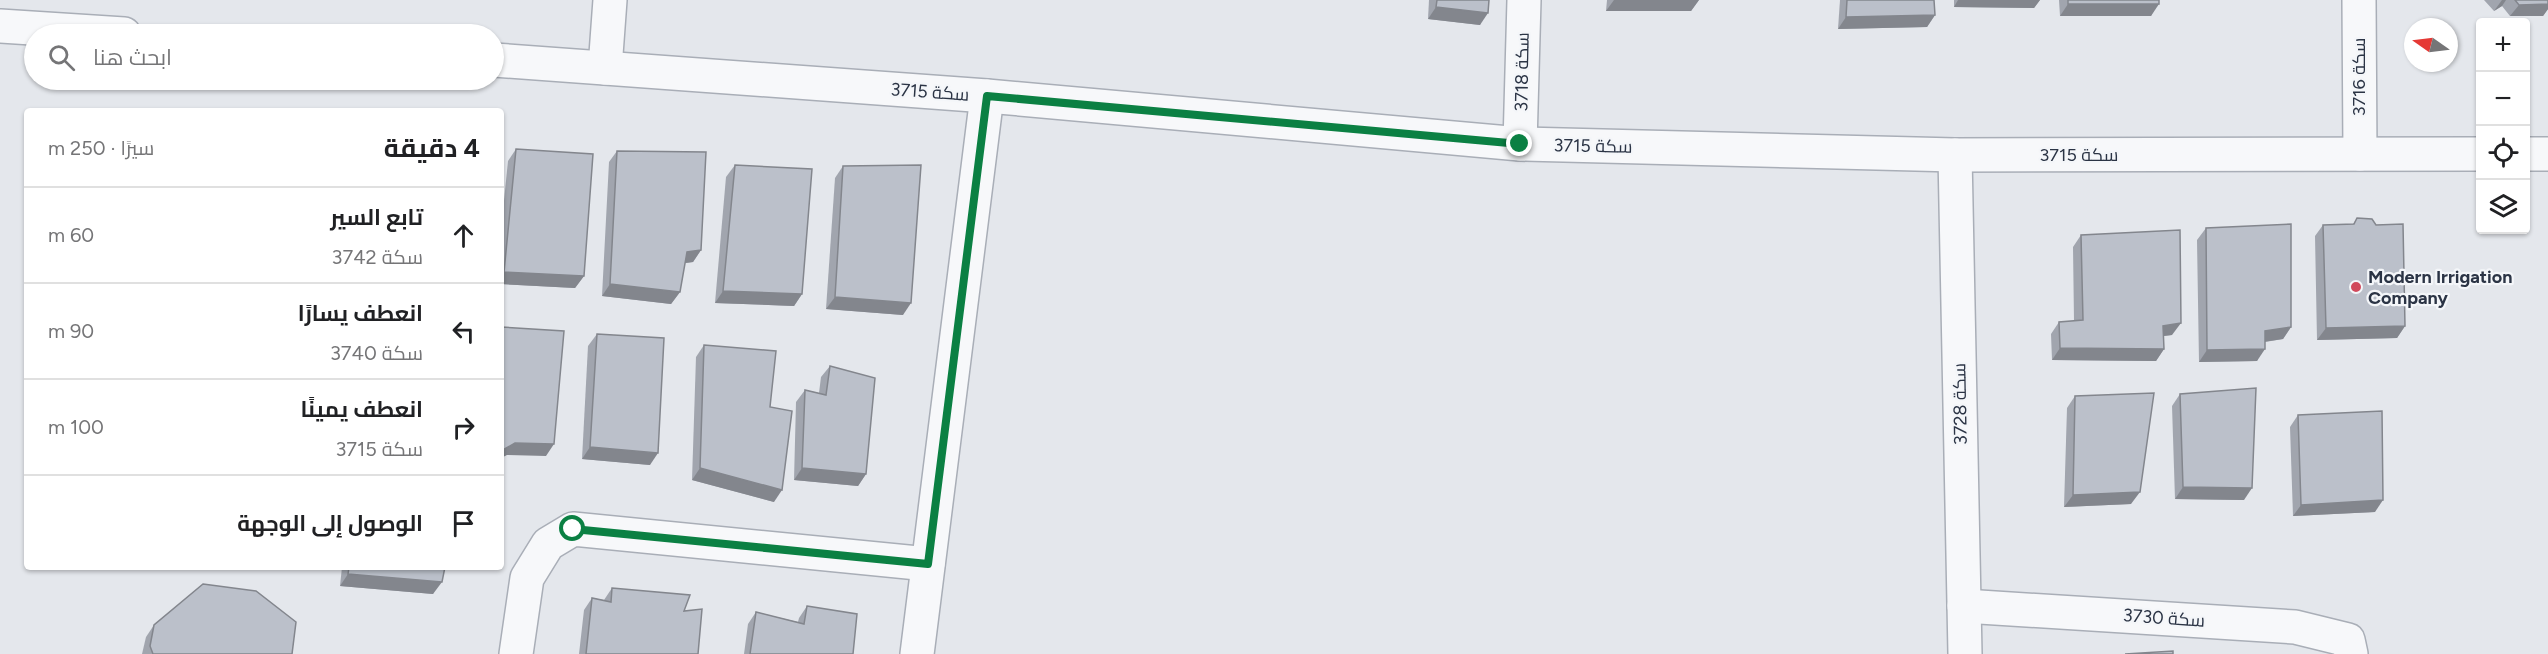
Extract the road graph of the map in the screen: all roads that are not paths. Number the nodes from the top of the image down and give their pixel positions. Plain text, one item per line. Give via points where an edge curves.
1 (610, 0) edge
2 (1524, 0) edge
3 (2359, 0) edge
4 (0, 26) edge
5 (24, 28) edge
6 (504, 61) edge
7 (605, 68) junction
8 (987, 96) junction
9 (1520, 144) junction
10 (2360, 154) junction
11 (2476, 154) edge
12 (2530, 154) edge
13 (2548, 154) edge
14 (1955, 155) junction
15 (928, 564) junction
16 (1964, 606) junction
17 (516, 654) edge
18 (917, 654) edge
19 (1965, 654) edge
20 (2351, 654) edge

1 - 7 street
2 - 9 street, سكة 3718
3 - 10 street, سكة 3716
4 - 5 street
6 - 7 street, سكة 3715
7 - 8 street, سكة 3715
8 - 9 street, سكة 3715
8 - 15 street
9 - 14 street, سكة 3715
10 - 11 street, سكة 3715
10 - 14 street, سكة 3715
12 - 13 street
14 - 16 street, سكة 3728
15 - 17 street via 573,529 548,544 527,578
15 - 18 street
16 - 19 street, سكة 3728
16 - 20 street, سكة 3730 via 2295,627 2348,640

